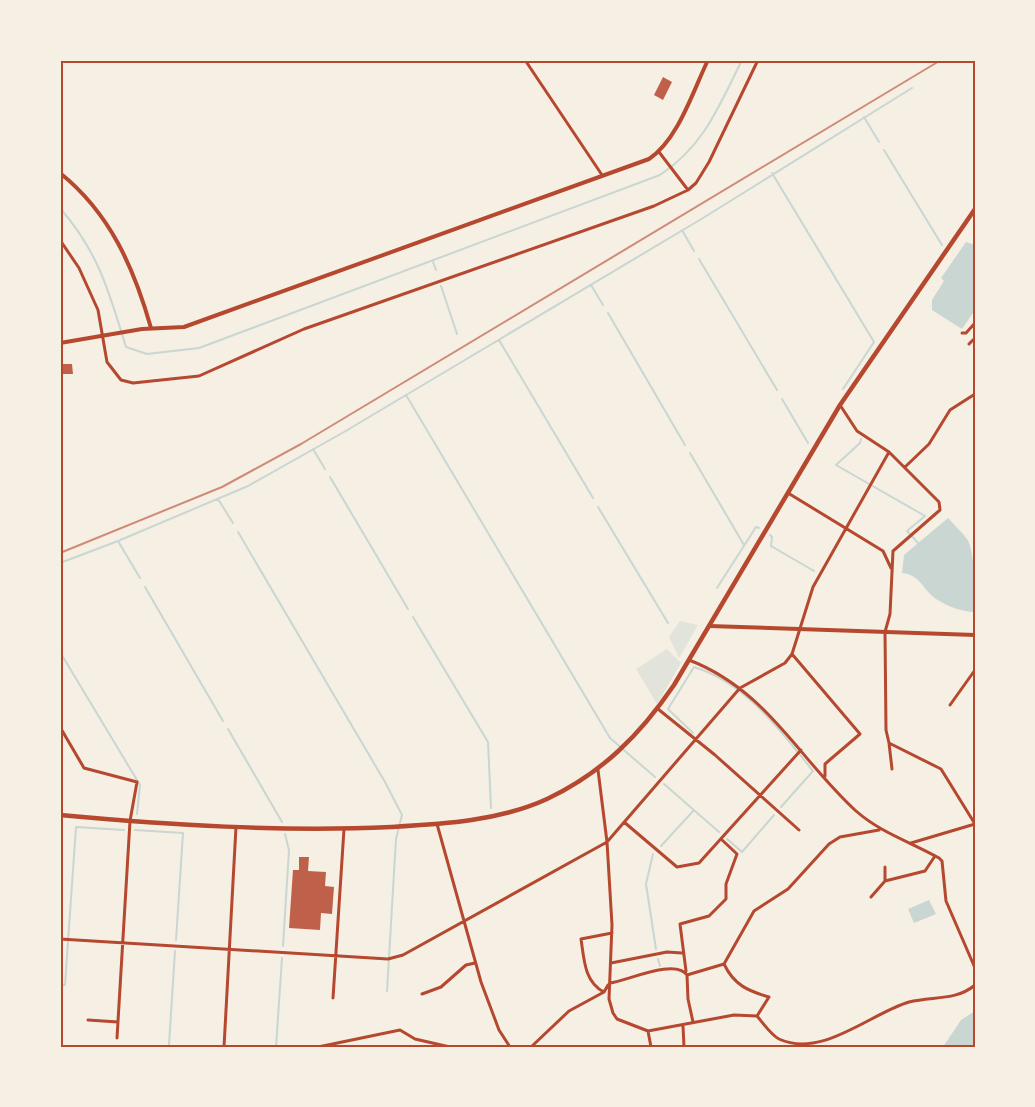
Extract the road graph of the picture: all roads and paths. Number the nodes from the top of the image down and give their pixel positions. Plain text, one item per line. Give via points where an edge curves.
1 (525, 60) edge
2 (708, 60) edge
3 (758, 60) edge
4 (659, 152) junction
5 (60, 173) edge
6 (602, 176) junction
7 (688, 190) junction
8 (975, 209) edge
9 (60, 240) edge
10 (975, 323) edge
11 (151, 328) junction
12 (962, 333) dead end
13 (104, 334) junction
14 (975, 338) edge
15 (60, 342) edge
16 (969, 344) dead end
17 (975, 394) edge
18 (840, 405) junction
19 (889, 452) junction
20 (905, 467) junction
21 (788, 493) junction
22 (844, 528) junction
23 (892, 569) junction
24 (709, 626) junction
25 (798, 629) junction
26 (885, 632) junction
27 (975, 634) edge
28 (792, 654) junction
29 (689, 660) junction
30 (975, 670) edge
31 (740, 688) junction
32 (950, 705) dead end
33 (658, 709) junction
34 (60, 727) edge
35 (696, 739) junction
36 (889, 743) junction
37 (800, 750) junction
38 (892, 769) dead end
39 (598, 770) junction
40 (824, 778) junction
41 (759, 795) junction
42 (60, 815) edge
43 (130, 821) junction
44 (624, 822) junction
45 (437, 824) junction
46 (975, 824) edge
47 (236, 827) junction
48 (344, 829) junction
49 (799, 830) dead end
50 (879, 830) junction
51 (721, 838) junction
52 (607, 842) junction
53 (911, 843) junction
54 (935, 856) junction
55 (885, 867) dead end
56 (885, 881) junction
57 (871, 897) dead end
58 (466, 922) junction
59 (612, 933) junction
60 (60, 939) edge
61 (123, 942) junction
62 (230, 949) junction
63 (682, 953) junction
64 (336, 955) junction
65 (475, 963) junction
66 (610, 963) junction
67 (724, 964) junction
68 (975, 968) edge
69 (686, 973) junction
70 (610, 983) junction
71 (975, 985) edge
72 (604, 992) junction
73 (422, 994) dead end
74 (333, 998) dead end
75 (757, 1016) junction
76 (88, 1020) dead end
77 (118, 1022) junction
78 (693, 1022) junction
79 (683, 1026) junction
80 (648, 1031) junction
81 (117, 1038) dead end
82 (536, 1045) edge
83 (811, 1045) edge
84 (224, 1047) edge
85 (318, 1047) edge
86 (450, 1047) edge
87 (510, 1047) edge
88 (531, 1047) edge
89 (651, 1047) edge
90 (684, 1047) edge

1 - 6 street
2 - 4 street via 671,137
3 - 7 street via 709,162
4 - 6 street
4 - 7 street
5 - 11 street via 99,211 112,232 138,285
6 - 11 street via 184,327
7 - 13 street via 654,206 304,329 199,376 121,380 107,362
8 - 18 highway
9 - 13 street via 79,268
10 - 12 street
11 - 13 street
13 - 15 street
14 - 16 street
17 - 20 street via 950,410 929,444
18 - 19 street via 857,431
18 - 21 highway
19 - 20 street
19 - 22 street
20 - 23 street via 939,502 940,510 893,551
21 - 22 street
21 - 24 highway
22 - 23 street via 883,551
22 - 25 street via 813,587
23 - 26 street
24 - 25 street
24 - 29 highway
25 - 26 street
25 - 28 street
26 - 27 street
26 - 36 street
28 - 31 street via 779,668
28 - 40 street via 860,734 825,764
29 - 31 street via 716,671
29 - 33 highway
30 - 32 street
31 - 35 street
31 - 37 street via 776,719
33 - 35 street
33 - 39 highway via 626,746
34 - 43 street via 84,768 137,782
35 - 41 street
35 - 44 street
36 - 38 street
36 - 46 street via 941,769
37 - 40 street
37 - 41 street
39 - 45 highway via 530,806
39 - 52 street
40 - 50 street
41 - 49 street
41 - 51 street
42 - 43 highway
43 - 47 highway
43 - 61 street
44 - 51 street via 677,867 699,862
44 - 52 street
45 - 48 highway
45 - 58 street
46 - 53 street
47 - 48 highway
47 - 62 street
48 - 64 street
50 - 53 street
50 - 67 street via 840,837 829,844 788,889 754,911
51 - 63 street via 737,854 726,884 726,899 709,916 680,924
52 - 58 street
52 - 59 street
53 - 54 street
54 - 56 street via 925,872
54 - 68 street via 942,861 948,906
55 - 56 street
56 - 57 street
58 - 64 street via 388,959
58 - 65 street
59 - 66 street
59 - 72 street via 581,939 586,974
60 - 61 street
61 - 62 street
61 - 77 street
62 - 64 street
62 - 84 street
63 - 66 street via 667,952
63 - 69 street
64 - 74 street
65 - 73 street via 466,965 441,987
65 - 87 street via 499,1030
66 - 70 street
67 - 69 street
67 - 75 street via 734,982 769,997
69 - 70 street via 660,969
69 - 78 street
70 - 72 street
70 - 80 street via 614,1016
71 - 83 street via 962,994 909,1002 843,1035
72 - 82 street via 569,1011
75 - 78 street via 734,1015
75 - 83 street via 779,1039
76 - 77 street
77 - 81 street
78 - 79 street
79 - 80 street
79 - 90 street
80 - 89 street
82 - 88 street
85 - 86 street via 400,1030 415,1039

